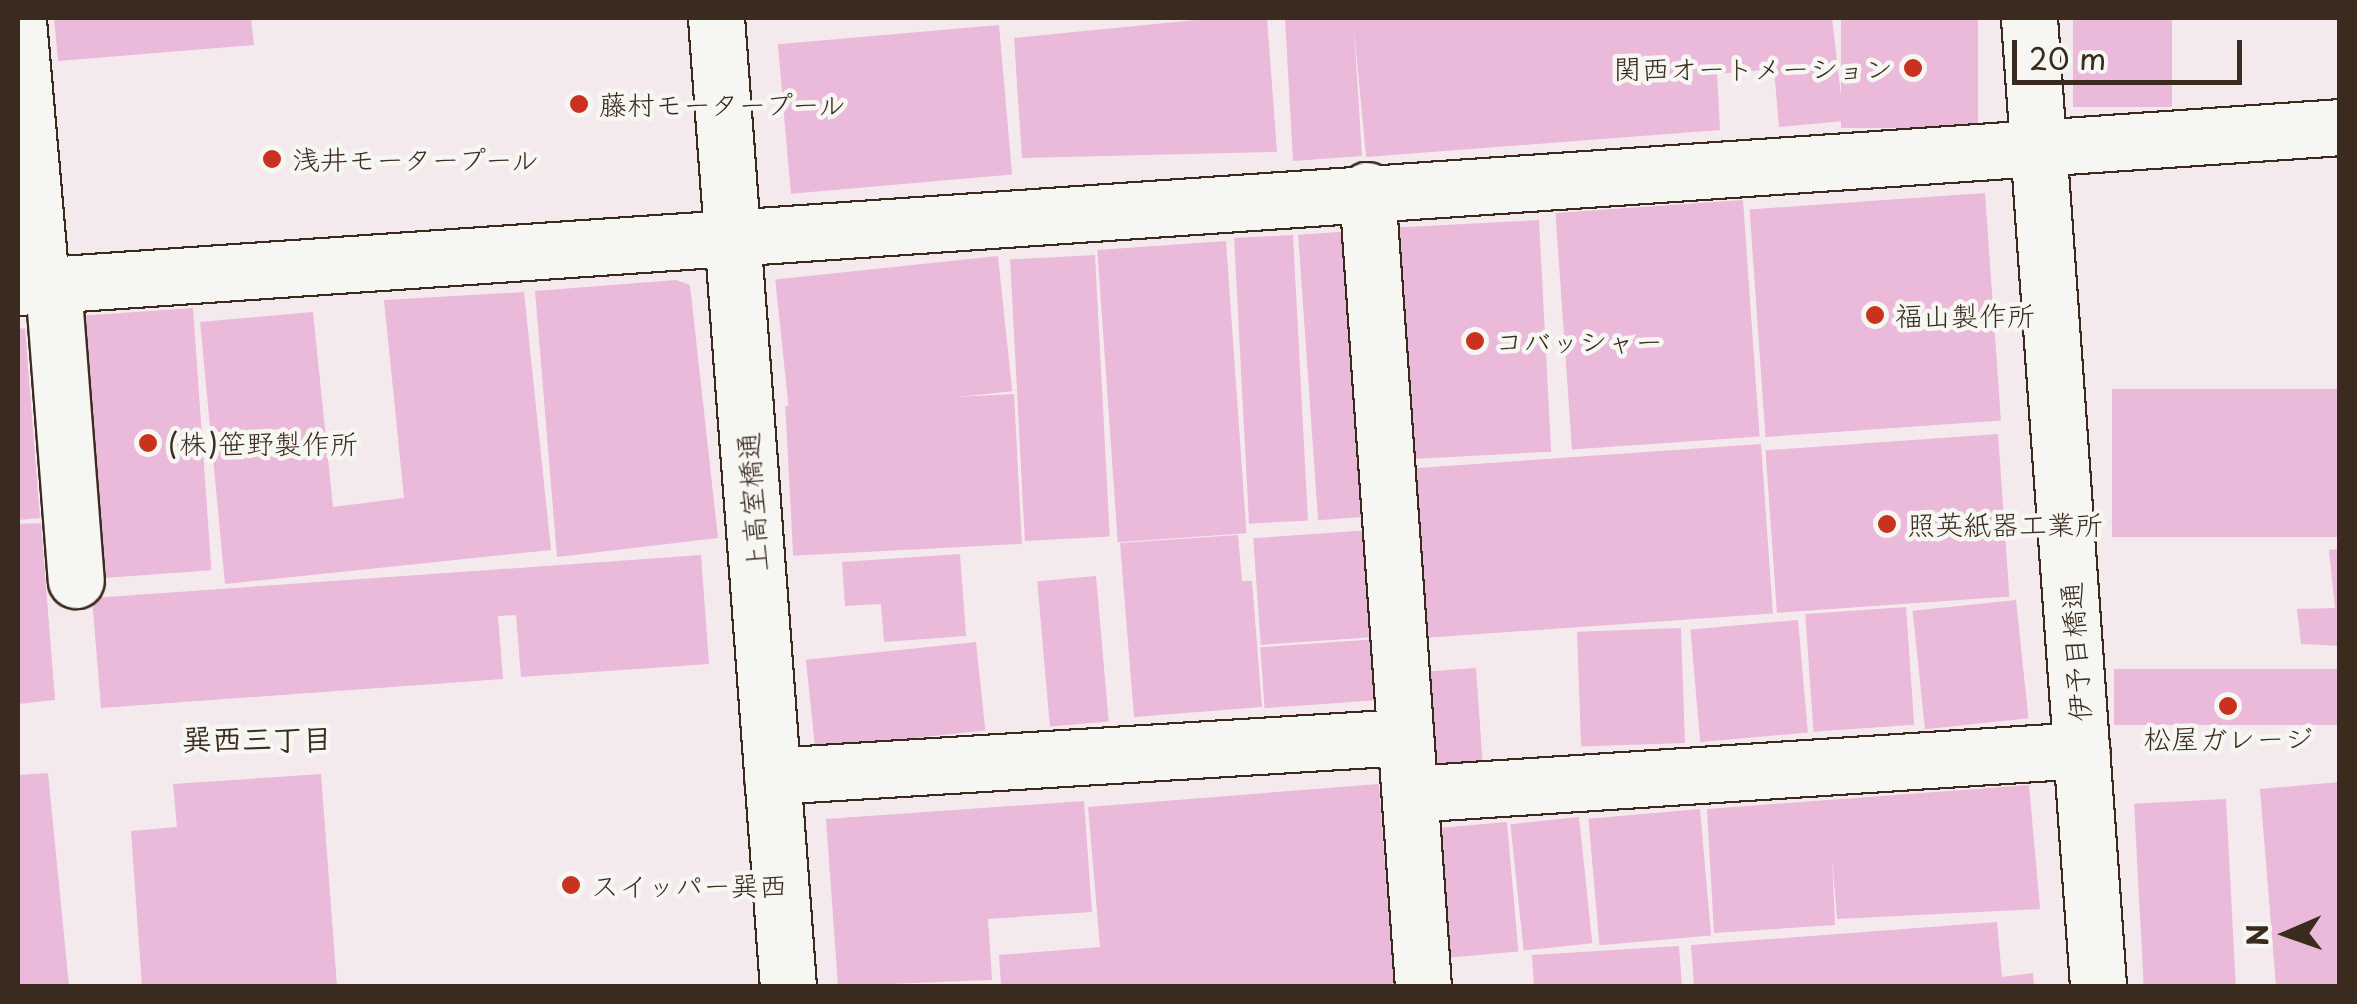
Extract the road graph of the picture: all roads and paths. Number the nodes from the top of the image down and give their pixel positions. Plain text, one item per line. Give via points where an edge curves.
1 (716, 18) edge
2 (2030, 18) edge
3 (18, 21) edge
4 (2340, 127) edge
5 (2039, 146) junction
6 (1367, 190) junction
7 (732, 231) junction
8 (37, 285) edge
9 (76, 580) dead end
10 (1405, 737) junction
11 (2082, 750) junction
12 (772, 776) junction
13 (1410, 794) junction
14 (788, 986) edge
15 (1423, 986) edge
16 (2098, 986) edge

1 - 7 street, 上高室橋通
2 - 5 street, 伊予目橋通
3 - 8 street
4 - 5 street
5 - 6 street
5 - 11 street, 伊予目橋通
6 - 7 street
6 - 10 street
7 - 8 street
7 - 12 street, 上高室橋通
8 - 9 street
10 - 12 street
10 - 13 street
11 - 13 street
11 - 16 street, 伊予目橋通
12 - 14 street, 上高室橋通
13 - 15 street

